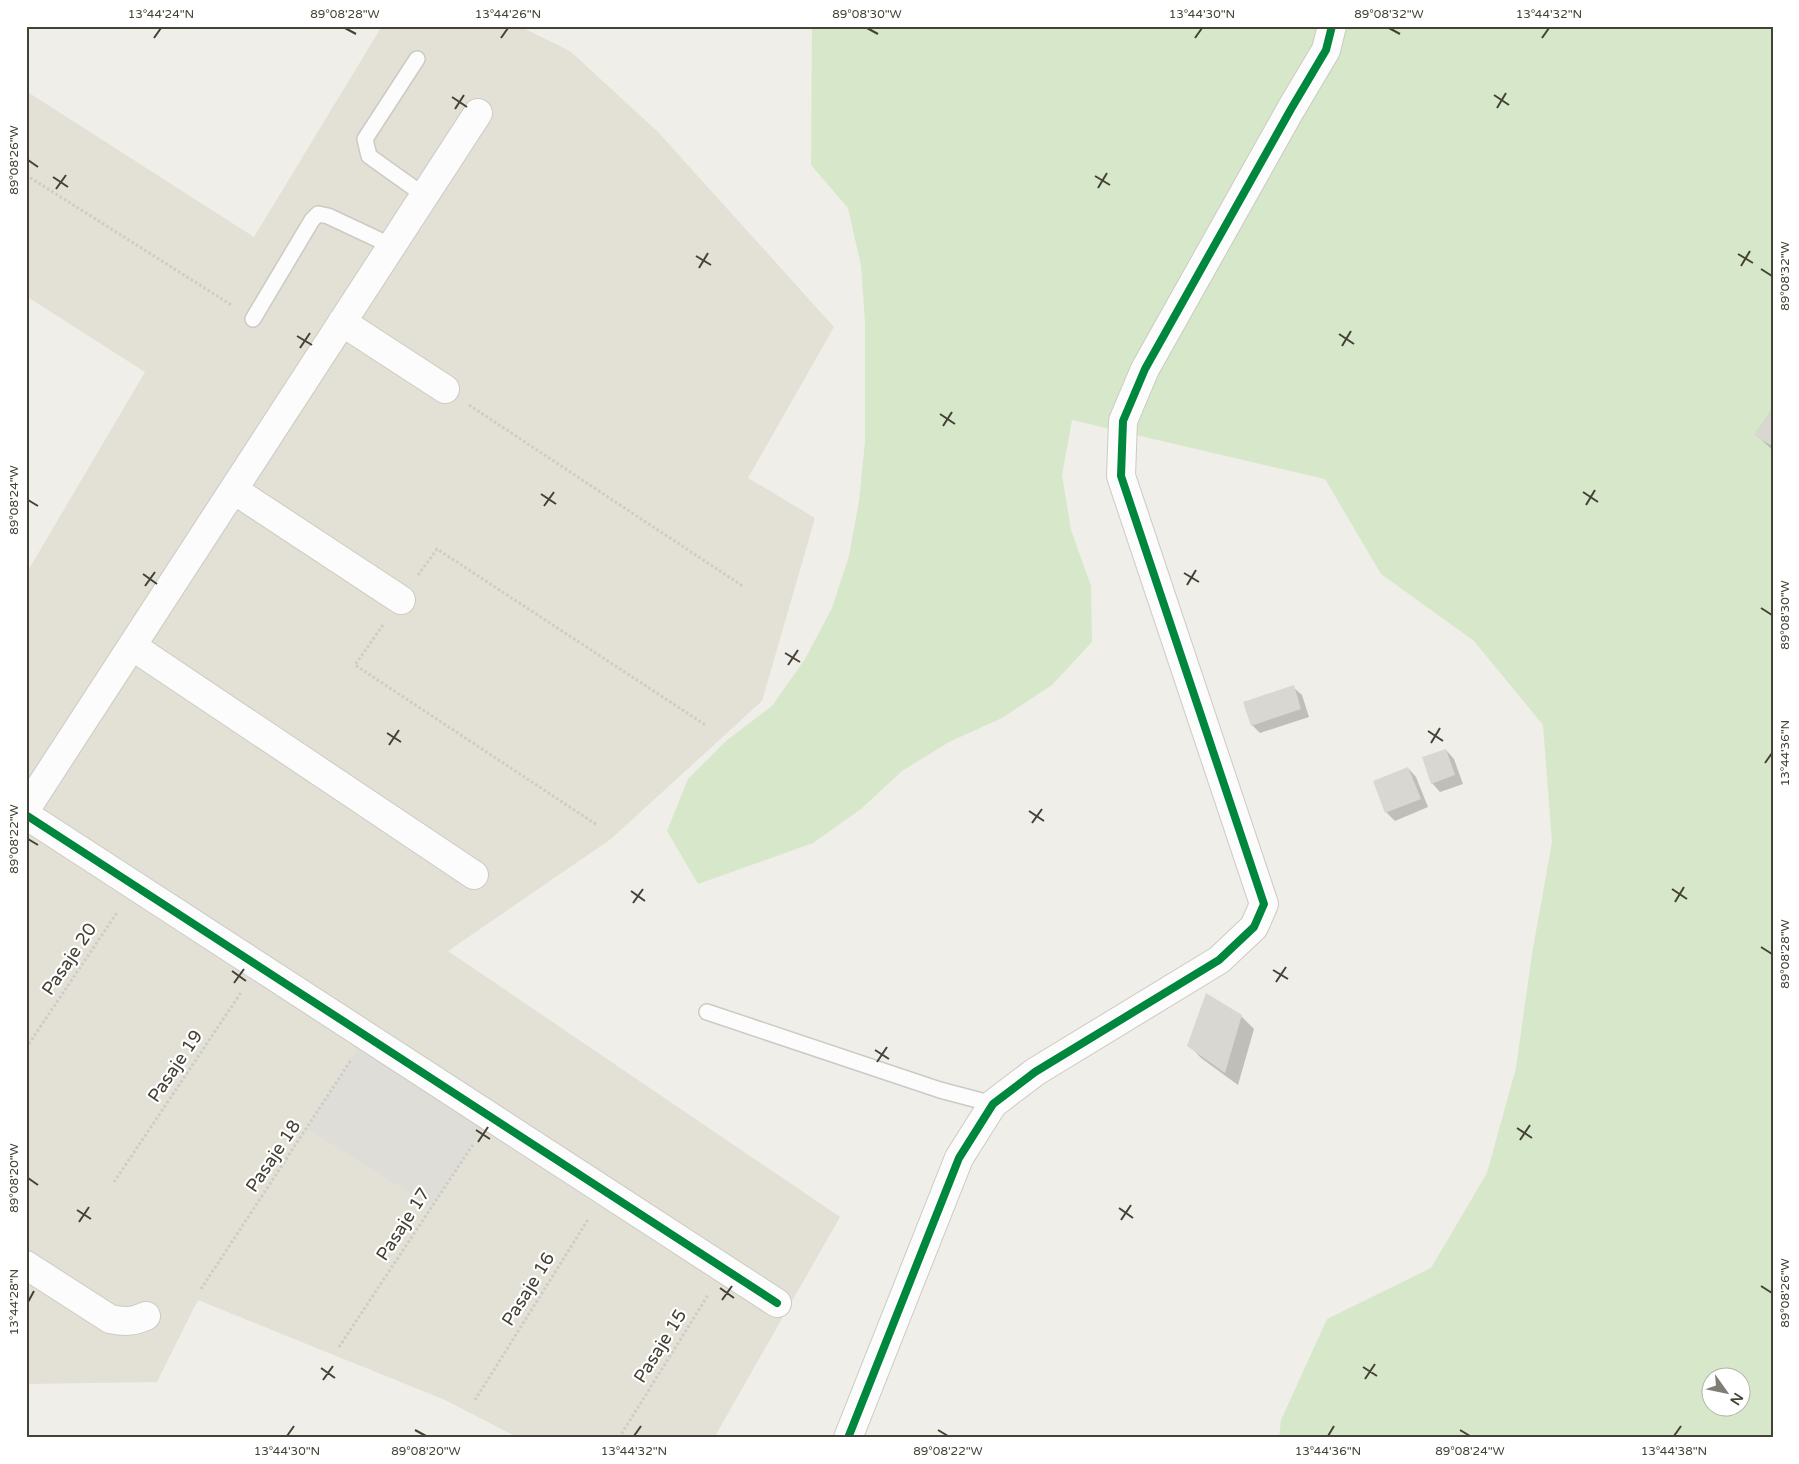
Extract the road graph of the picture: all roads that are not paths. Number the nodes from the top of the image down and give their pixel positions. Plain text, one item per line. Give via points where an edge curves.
1 (1332, 26) edge
2 (417, 59) dead end
3 (478, 113) dead end
4 (425, 196) junction
5 (392, 246) junction
6 (253, 319) road end
7 (342, 322) junction
8 (445, 389) road end
9 (234, 490) junction
10 (401, 600) road end
11 (132, 646) junction
12 (26, 809) edge
13 (26, 815) edge
14 (474, 875) dead end
15 (707, 1012) dead end
16 (993, 1104) junction
17 (26, 1265) edge
18 (777, 1303) dead end
19 (146, 1316) dead end
20 (848, 1438) edge

1 - 16 street via 1326,50 1145,369 1123,421 1121,476 1264,904 1254,927 1219,960 1035,1072
2 - 4 lane via 365,139 369,156
3 - 4 street
4 - 5 street
5 - 6 lane via 318,214
5 - 7 street
7 - 8 street
7 - 9 street
9 - 10 street
9 - 11 street
11 - 12 street
11 - 14 street
13 - 18 street
15 - 16 lane via 940,1090
16 - 20 street via 959,1158
17 - 19 street via 110,1319 123,1322

